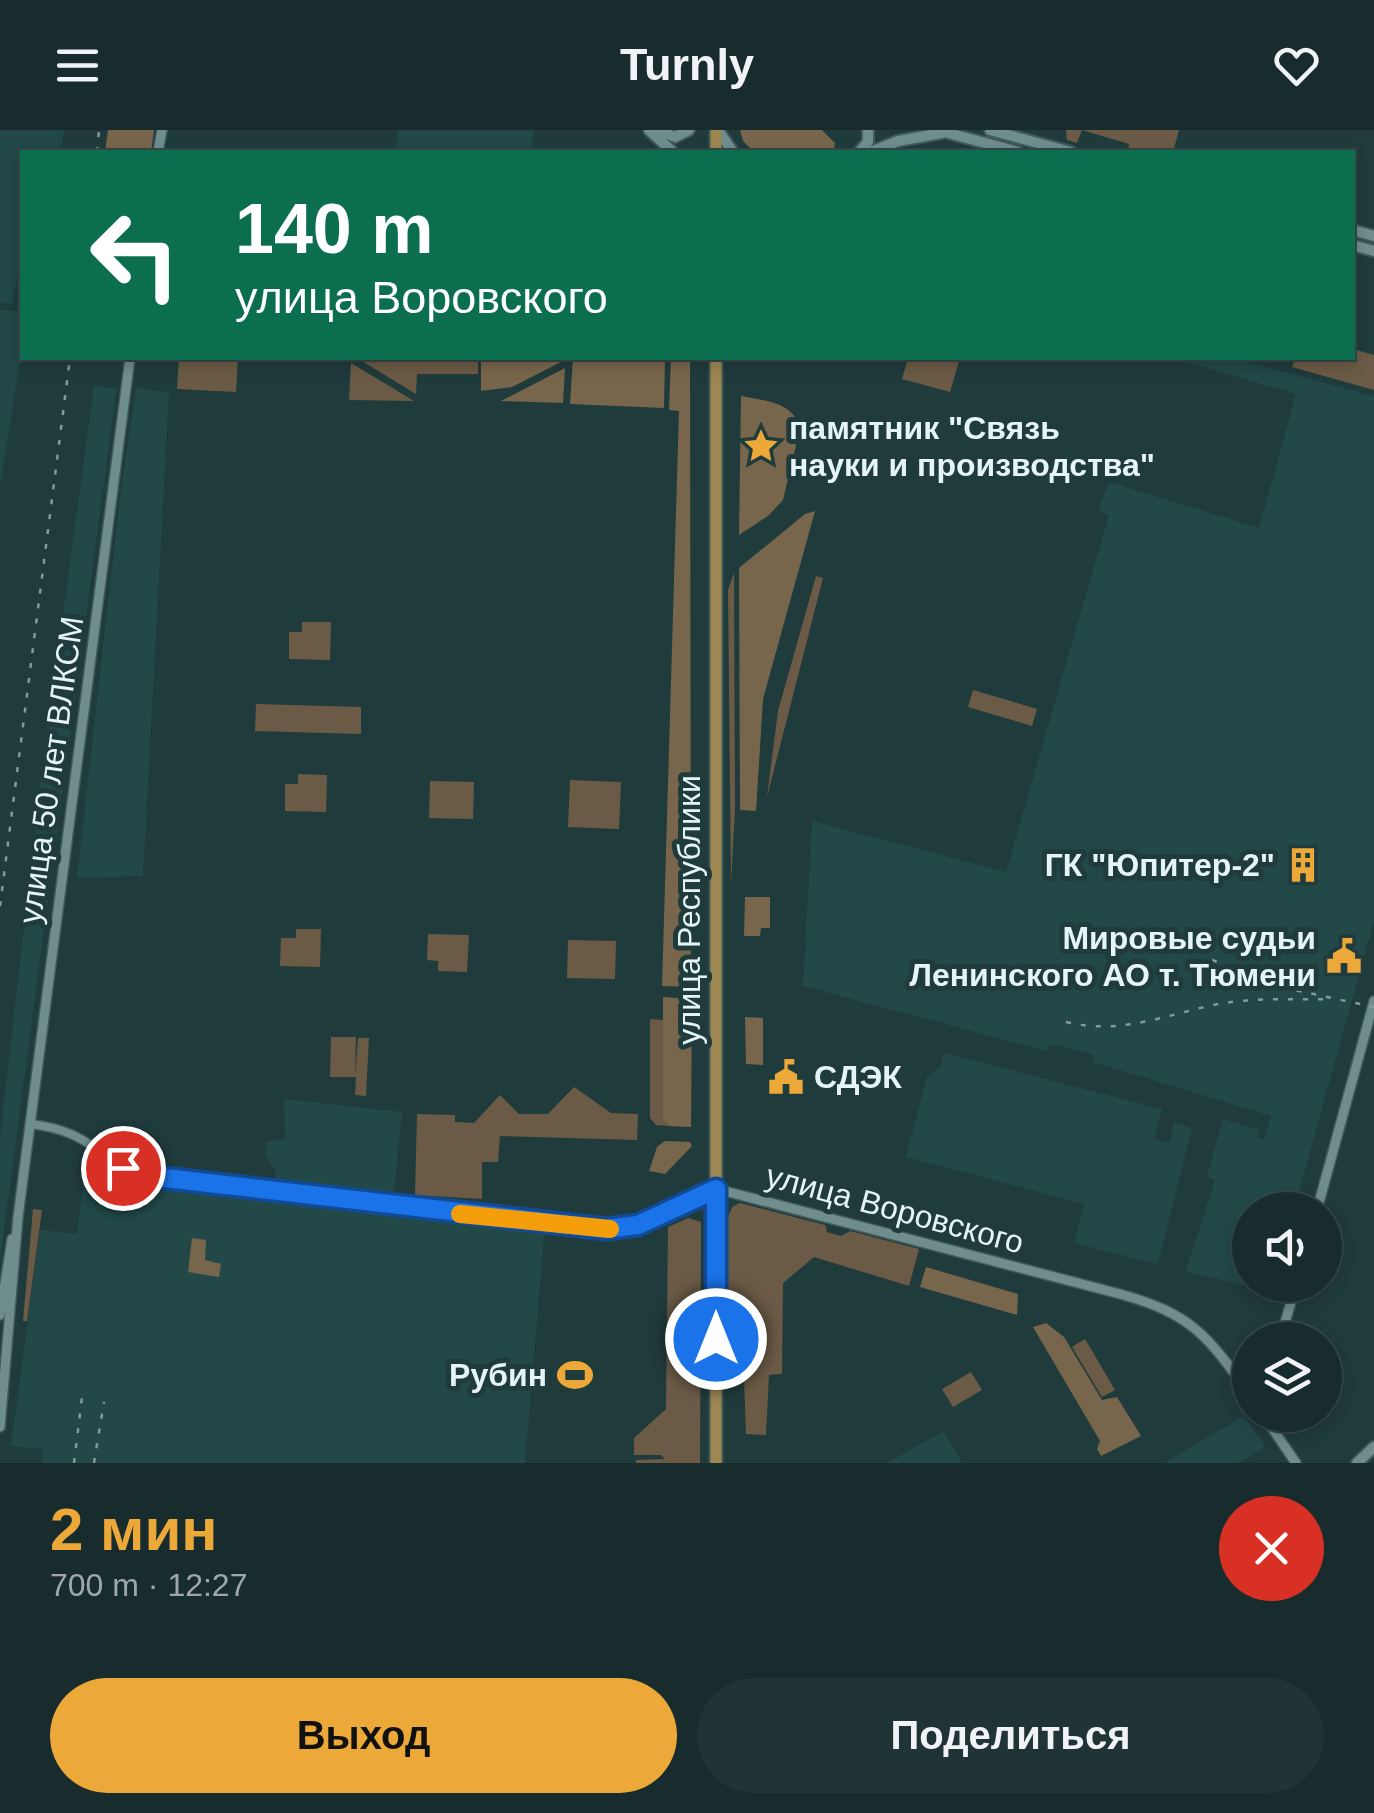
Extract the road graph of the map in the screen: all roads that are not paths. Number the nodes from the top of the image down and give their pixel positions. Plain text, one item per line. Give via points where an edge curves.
1 (649, 130) edge
2 (658, 130) edge
3 (689, 130) edge
4 (994, 130) edge
5 (942, 131) edge
6 (670, 150) edge
7 (876, 150) edge
8 (1011, 150) edge
9 (1064, 150) edge
10 (130, 360) edge
11 (716, 360) edge
12 (1374, 1001) edge
13 (30, 1124) junction
14 (716, 1189) junction
15 (1322, 1192) edge
16 (18, 1217) junction
17 (0, 1315) edge
18 (1232, 1372) edge
19 (0, 1428) edge
20 (1275, 1432) edge
21 (1374, 1448) edge
22 (716, 1463) edge
23 (1296, 1463) edge
24 (1357, 1463) edge

1 - 6 main road
2 - 3 main road via 676,137
4 - 9 main road
5 - 7 main road
5 - 8 main road
10 - 13 street, улица 50 лет ВЛКСМ
11 - 14 main road, улица Республики
12 - 15 street
13 - 14 street, улица Воровского via 82,1136 136,1174 606,1229 638,1225
13 - 16 street, улица 50 лет ВЛКСМ
14 - 18 street, улица Воровского via 1166,1309 1202,1333
14 - 22 main road, улица Республики
16 - 17 street
16 - 19 street, улица 50 лет ВЛКСМ
20 - 23 street
21 - 24 main road

